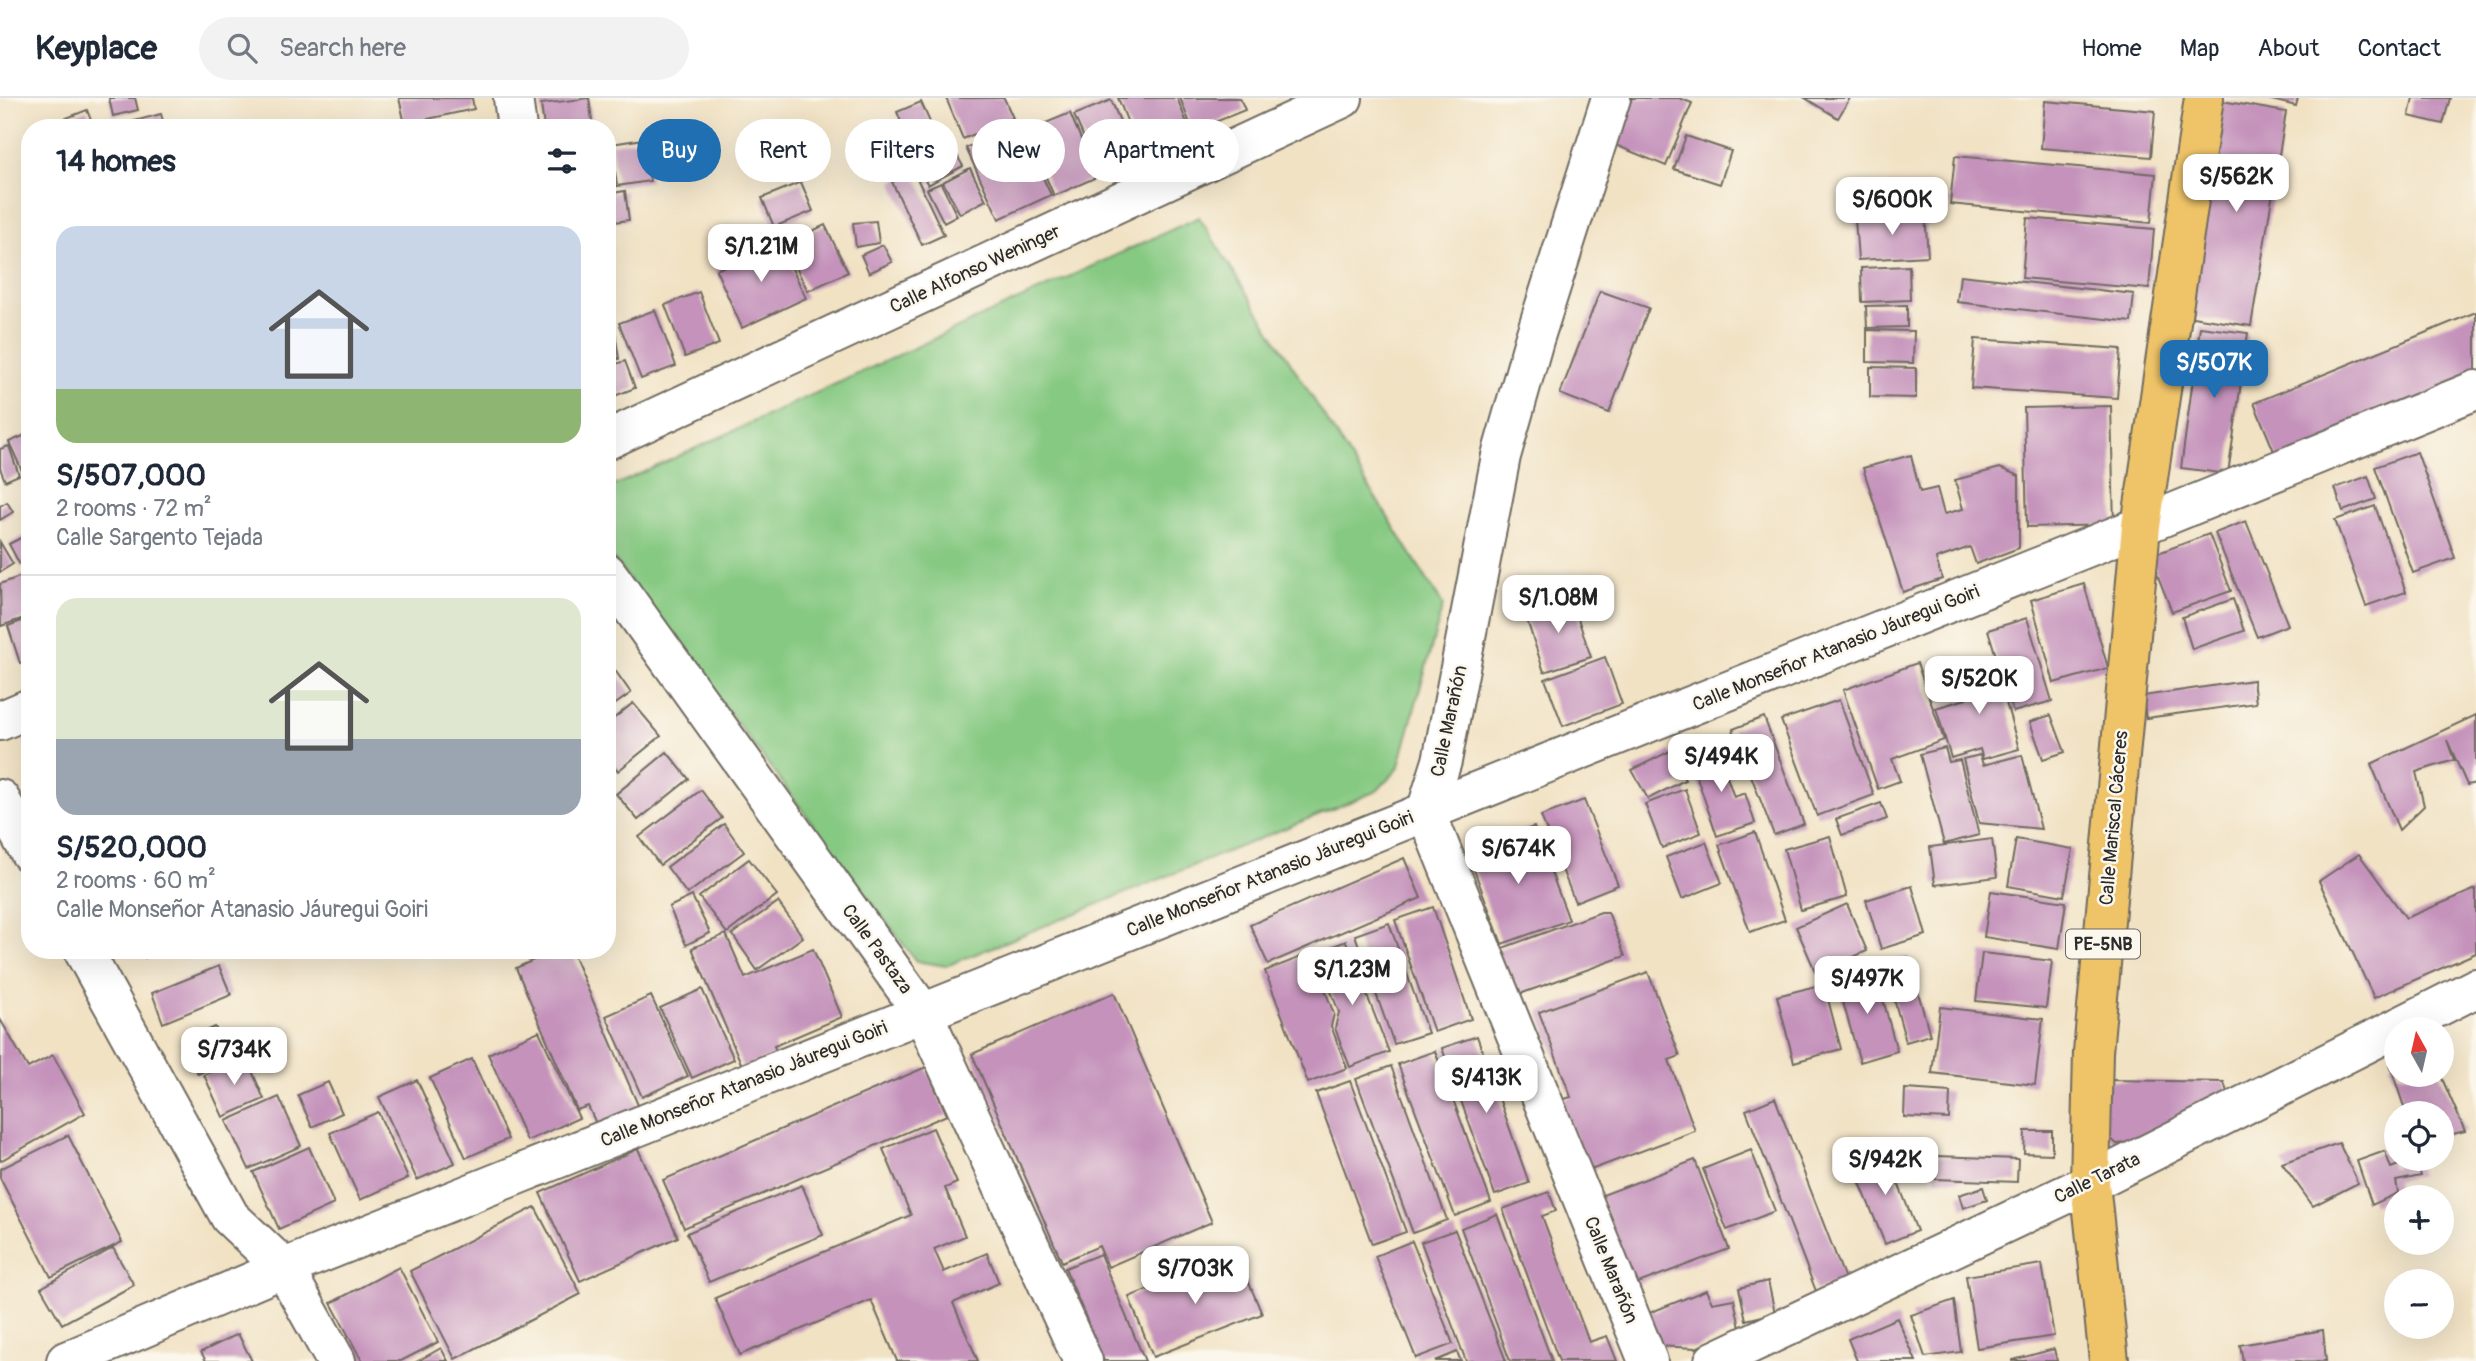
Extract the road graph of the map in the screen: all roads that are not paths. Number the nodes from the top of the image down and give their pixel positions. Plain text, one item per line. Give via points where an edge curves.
1 (513, 98) edge
2 (1343, 98) edge
3 (1611, 98) edge
4 (2204, 98) edge
5 (516, 119) edge
6 (2476, 390) edge
7 (616, 436) edge
8 (2141, 526) junction
9 (616, 586) edge
10 (21, 712) edge
11 (0, 722) edge
12 (0, 799) edge
13 (1426, 812) junction
14 (21, 837) edge
15 (88, 959) edge
16 (2476, 988) edge
17 (923, 1013) junction
18 (2090, 1183) junction
19 (284, 1268) junction
20 (66, 1361) edge
21 (336, 1361) edge
22 (1083, 1361) edge
23 (1647, 1361) edge
24 (1714, 1361) edge
25 (2109, 1361) edge

1 - 5 street
2 - 7 street, Calle Alfonso Weninger
3 - 13 street, Calle Marañón via 1501,456 1442,761
4 - 8 highway, PE-5NB
6 - 8 street, Calle Monseñor Atanasio Jáuregui Goiri
8 - 13 street, Calle Monseñor Atanasio Jáuregui Goiri
8 - 18 highway, Calle Mariscal Cáceres / PE-5NB via 2093,1052
9 - 17 street, Calle Pastaza
10 - 11 street
12 - 14 street
13 - 17 street, Calle Monseñor Atanasio Jáuregui Goiri
13 - 23 street, Calle Marañón
15 - 19 street via 230,1217
16 - 18 street, Calle Tarata
17 - 19 street, Calle Monseñor Atanasio Jáuregui Goiri
17 - 22 street, Calle Pastaza
18 - 24 street, Calle Tarata
18 - 25 highway, Calle Mariscal Cáceres / PE-5NB
19 - 20 street, Calle Monseñor Atanasio Jáuregui Goiri
19 - 21 street

